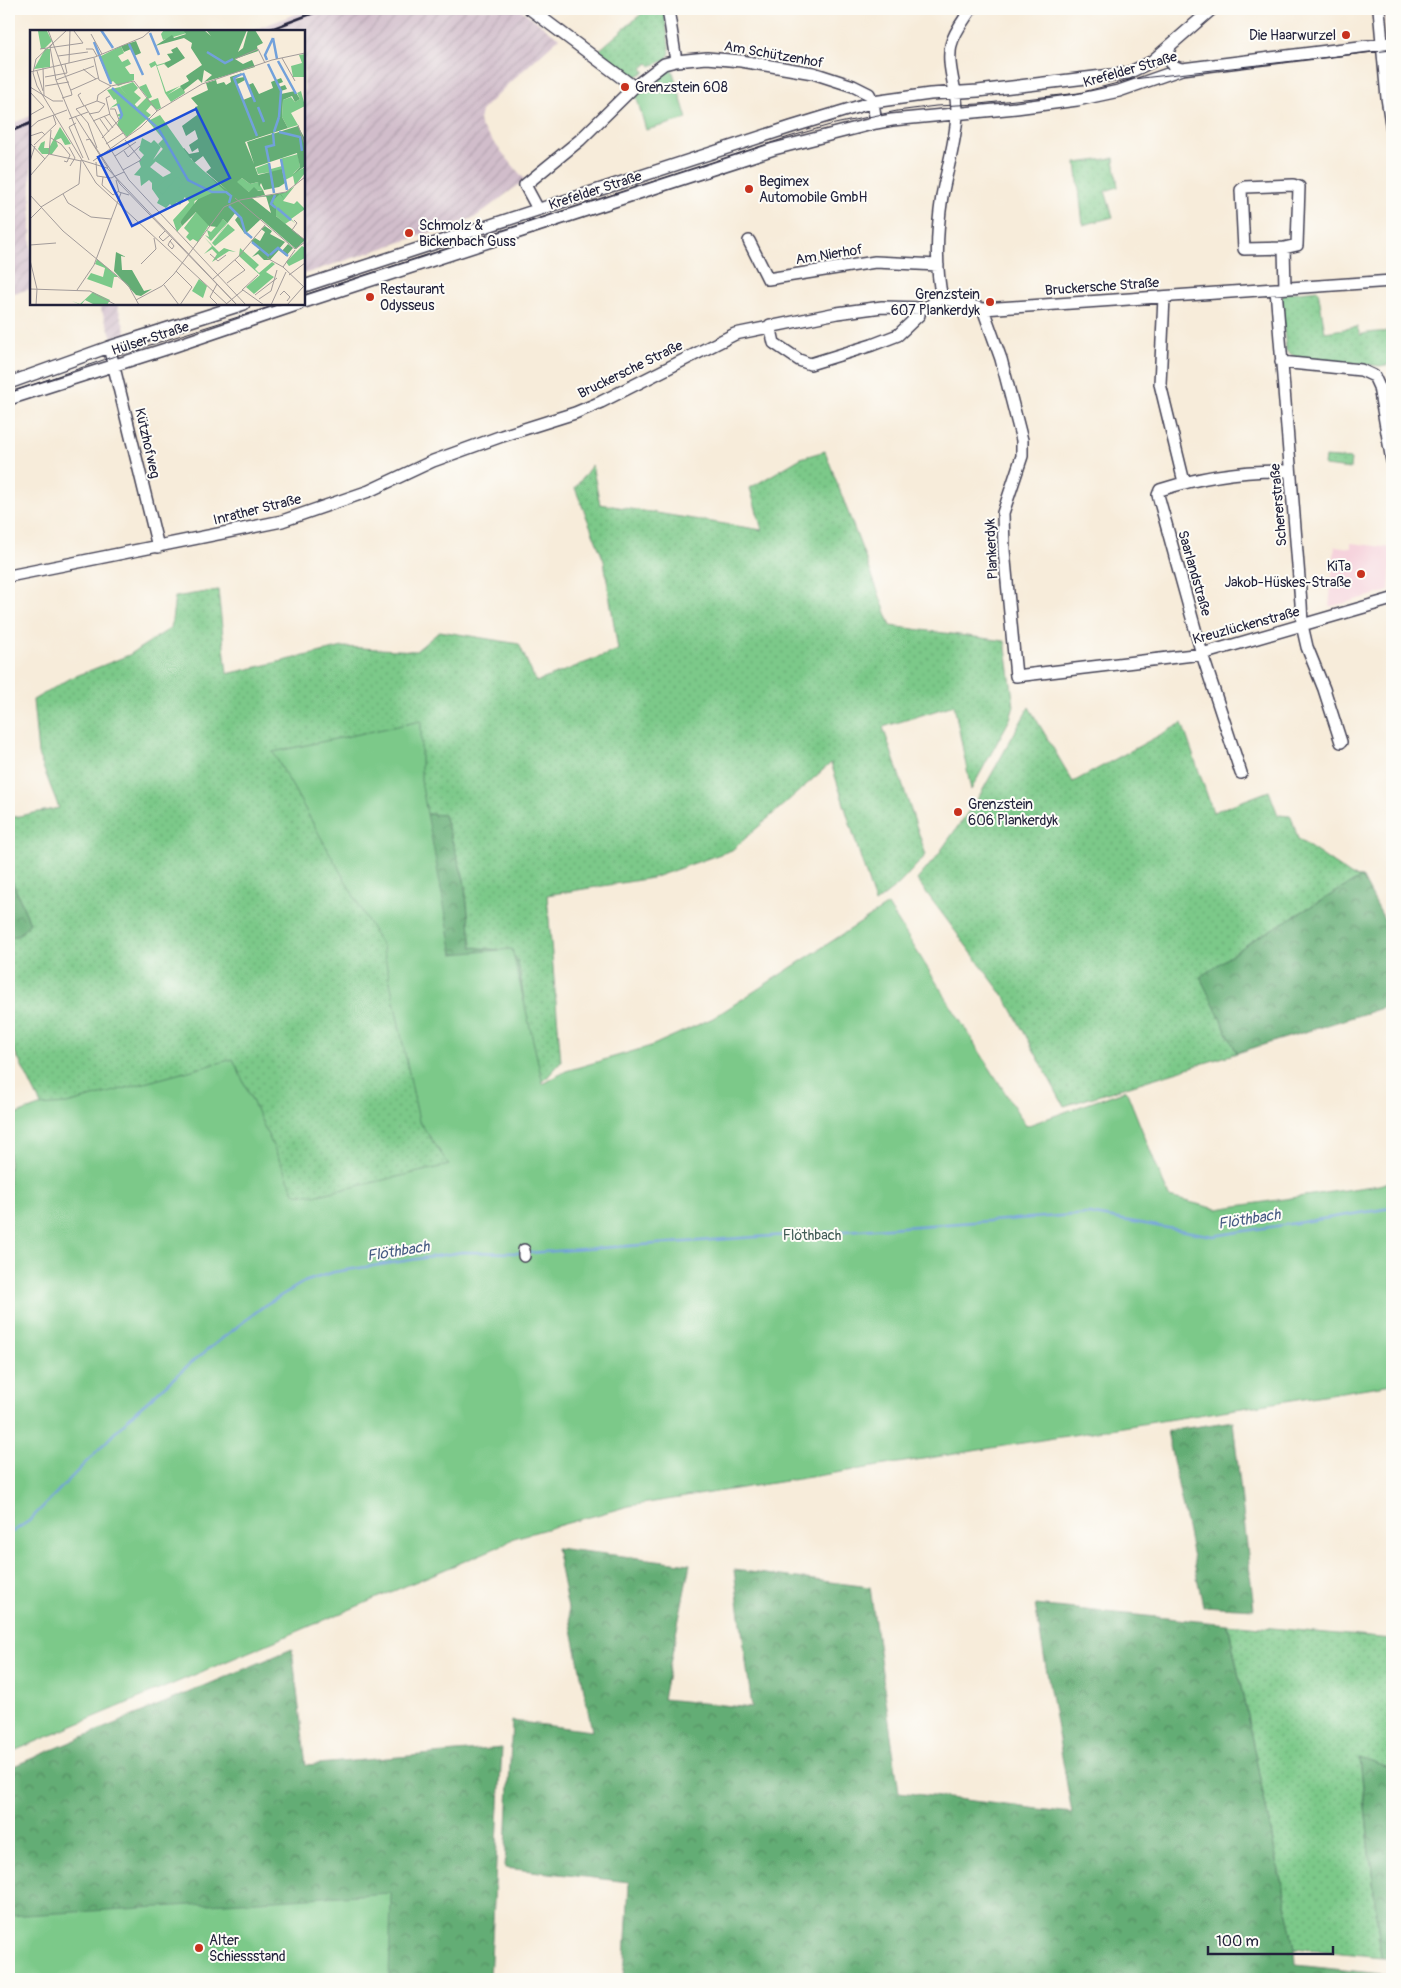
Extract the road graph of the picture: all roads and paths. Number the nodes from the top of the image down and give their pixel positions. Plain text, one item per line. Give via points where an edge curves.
1 (530, 9) edge
2 (668, 9) edge
3 (971, 9) edge
4 (1212, 9) edge
5 (1379, 9) edge
6 (1387, 45) edge
7 (1170, 46) junction
8 (676, 61) junction
9 (1182, 69) junction
10 (634, 87) junction
11 (955, 93) junction
12 (873, 102) junction
13 (957, 113) junction
14 (876, 123) junction
15 (1392, 130) edge
16 (538, 209) junction
17 (749, 241) dead end
18 (1284, 248) junction
19 (938, 265) junction
20 (1392, 281) edge
21 (305, 286) edge
22 (1280, 288) junction
23 (1164, 296) junction
24 (942, 298) junction
25 (305, 302) edge
26 (241, 305) edge
27 (296, 305) edge
28 (983, 309) junction
29 (923, 311) junction
30 (770, 325) junction
31 (109, 347) junction
32 (1281, 362) junction
33 (114, 366) junction
34 (9, 383) edge
35 (9, 399) edge
36 (502, 436) joint
37 (1392, 461) edge
38 (1290, 471) junction
39 (1184, 482) junction
40 (158, 547) junction
41 (9, 576) edge
42 (1392, 600) edge
43 (1302, 625) junction
44 (1202, 654) junction
45 (1016, 676) joint
46 (1341, 742) dead end
47 (1241, 773) dead end

1 - 10 street
2 - 8 street
3 - 11 street via 951,46
4 - 7 street
5 - 6 street
6 - 9 street, Krefelder Straße
6 - 15 street
7 - 9 street via 1168,60
7 - 11 street, Krefelder Straße via 1128,74
8 - 10 street, Am Schützenhof via 664,64
8 - 12 street, Am Schützenhof via 707,58 741,60 814,73 865,91
9 - 13 street, Krefelder Straße via 1077,100
10 - 16 street, Am Schützenhof via 580,140 525,185
11 - 12 street, Krefelder Straße
11 - 13 street
12 - 14 street
12 - 16 street, Krefelder Straße
13 - 14 street, Krefelder Straße
13 - 19 street via 942,196
14 - 25 street, Krefelder Straße via 774,149
16 - 21 street, Krefelder Straße
17 - 19 street, Am Nierhof via 768,279 875,262
18 - 18 street via 1296,245 1299,187 1241,190 1244,249
18 - 22 street
19 - 24 street
20 - 22 street, Bruckersche Straße
22 - 23 street, Bruckersche Straße
22 - 32 street, Schererstraße
23 - 28 street, Bruckersche Straße
23 - 39 street via 1160,384
24 - 28 street, Bruckersche Straße
24 - 29 street
26 - 31 street, Hülser Straße
27 - 33 street, Hülser Straße
28 - 45 street, Plankerdyk via 1001,359 1022,440 1022,456 1003,514
29 - 30 street, Bruckersche Straße via 882,307
29 - 30 street via 898,335 810,364 774,343
30 - 36 street, Bruckersche Straße via 735,334 575,413
31 - 33 street, Kützhofweg
31 - 34 street, Hülser Straße
32 - 37 street via 1361,370 1374,376 1379,387
32 - 38 street, Schererstraße
33 - 35 street, Hülser Straße
33 - 40 street, Kützhofweg
36 - 40 street, Inrather Straße via 423,464 369,491 282,521
38 - 39 street, Saarlandstraße via 1235,474
38 - 43 street, Schererstraße
39 - 44 street, Saarlandstraße via 1160,490 1158,495
40 - 41 street, Inrather Straße
42 - 43 street, Kreuzlückenstraße
43 - 44 street, Kreuzlückenstraße
43 - 46 street, Schererstraße
44 - 45 street, Kreuzlückenstraße
44 - 47 street, Saarlandstraße

